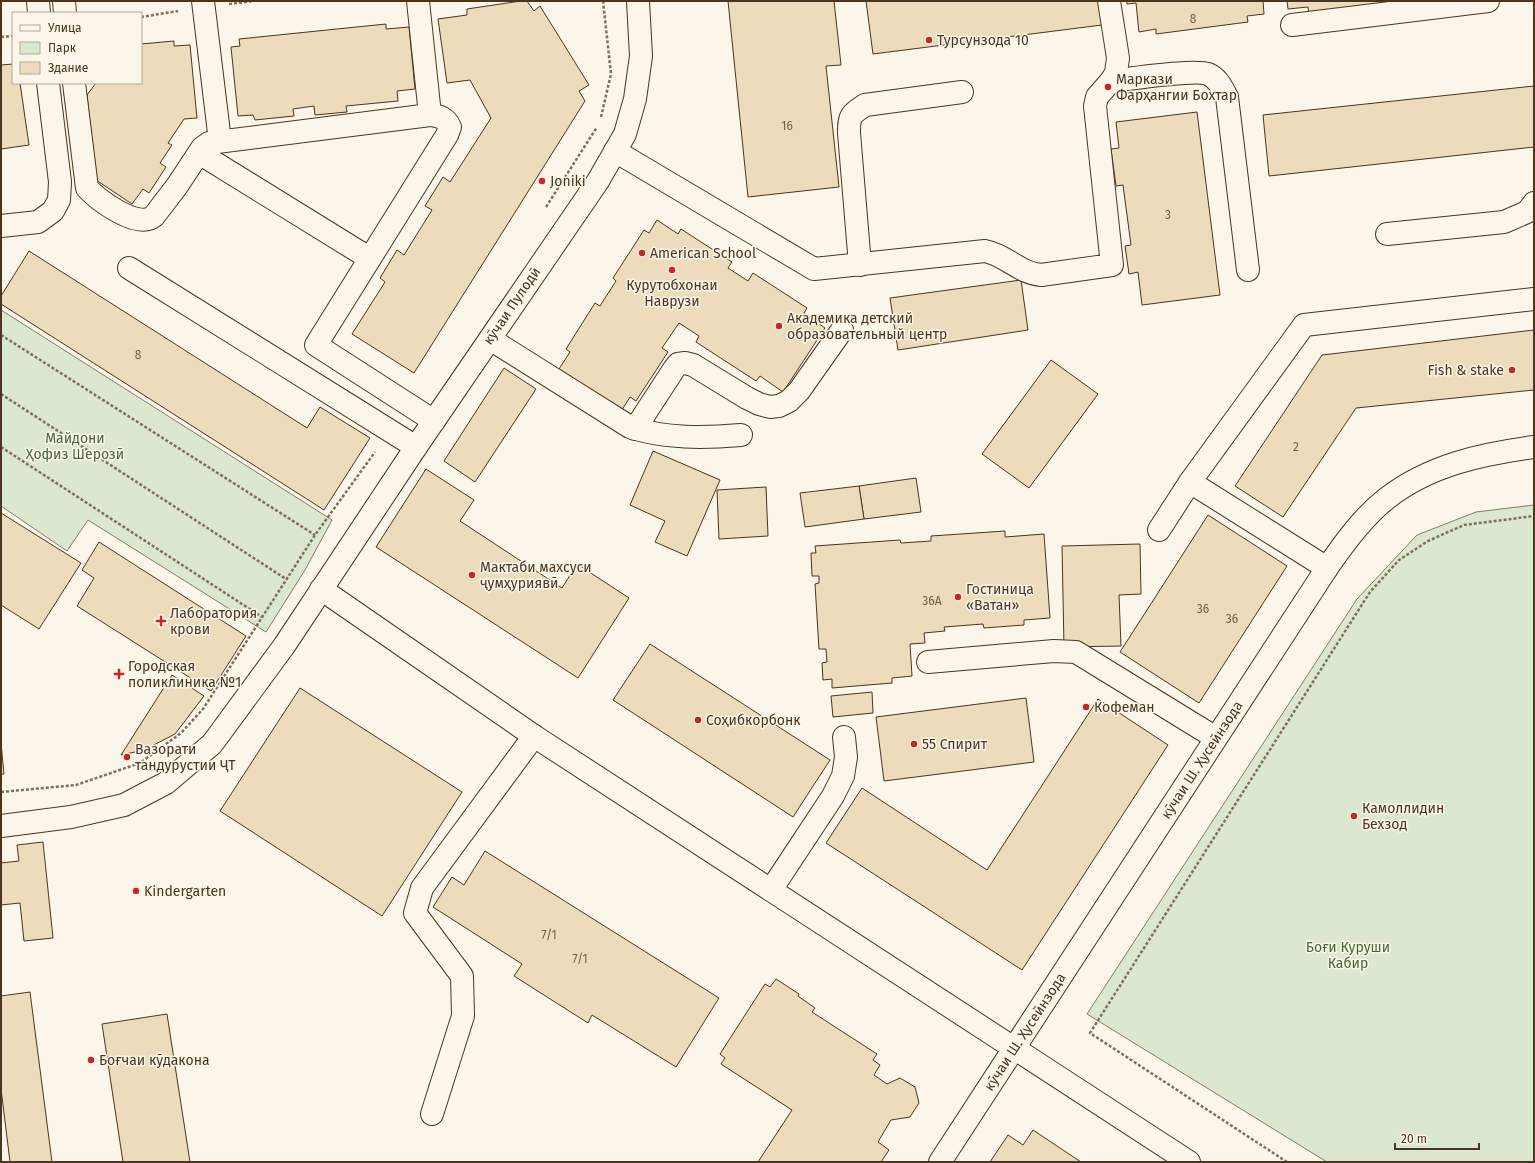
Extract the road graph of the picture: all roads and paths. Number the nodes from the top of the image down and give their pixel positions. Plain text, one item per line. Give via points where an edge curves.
1 (38, 1) edge
2 (64, 1) edge
3 (203, 1) edge
4 (418, 1) edge
5 (603, 1) edge
6 (638, 1) edge
7 (1109, 1) edge
8 (1488, 1) edge
9 (39, 12) edge
10 (65, 12) edge
11 (1292, 25) dead end
12 (12, 36) edge
13 (1, 37) edge
14 (1111, 81) junction
15 (48, 84) edge
16 (74, 84) edge
17 (962, 92) dead end
18 (430, 115) junction
19 (220, 142) junction
20 (614, 151) junction
21 (199, 154) junction
22 (1534, 203) edge
23 (545, 209) dead end
24 (1, 226) edge
25 (1386, 234) dead end
26 (369, 258) junction
27 (860, 265) junction
28 (129, 268) dead end
29 (1248, 270) dead end
30 (1534, 299) edge
31 (842, 330) dead end
32 (1, 335) edge
33 (490, 339) junction
34 (1, 394) edge
35 (434, 421) junction
36 (635, 429) junction
37 (391, 432) junction
38 (741, 435) dead end
39 (1, 447) edge
40 (416, 447) junction
41 (1534, 447) edge
42 (1190, 482) junction
43 (1534, 516) edge
44 (1159, 530) dead end
45 (315, 535) junction
46 (1327, 568) junction
47 (286, 579) junction
48 (321, 589) junction
49 (262, 617) junction
50 (928, 662) dead end
51 (534, 736) junction
52 (844, 737) dead end
53 (1216, 738) junction
54 (1, 792) edge
55 (1, 826) edge
56 (771, 890) junction
57 (1014, 1049) junction
58 (432, 1114) dead end
59 (940, 1162) edge
60 (1190, 1162) edge
61 (1287, 1162) edge

1 - 9 street
2 - 10 street
3 - 19 street
4 - 18 street
5 - 23 path via 611,74 600,123
6 - 20 street, кӯчаи Пулодӣ via 641,56 636,100 625,134
7 - 14 street via 1118,58 1116,72
8 - 11 street
12 - 13 path
14 - 27 street via 1097,97 1095,106 1112,265 1041,275 1031,274 995,253 985,251
14 - 29 street via 1190,73 1207,74 1217,80 1227,97
15 - 24 street via 60,182 59,200 53,211 38,222
16 - 21 street via 87,188 112,208 140,220 150,219
17 - 27 street via 865,105 849,119
18 - 19 street
18 - 26 street via 439,116 447,121 449,132
19 - 21 street via 206,145
20 - 27 street via 814,269
20 - 33 street, кӯчаи Пулодӣ via 598,181
21 - 26 street
22 - 25 street via 1527,212 1504,222
26 - 35 street via 316,345
28 - 37 street
30 - 42 street via 1304,325
31 - 36 street via 799,391 784,404 770,407 759,404 692,364 678,364
32 - 45 path
33 - 35 street, кӯчаи Пулодӣ
33 - 36 street
34 - 47 path
35 - 40 street, кӯчаи Пулодӣ
36 - 38 street via 690,437
37 - 40 street
37 - 45 path
39 - 49 path
40 - 48 street, кӯчаи Пулодӣ
41 - 46 street, кӯчаи Ш. Ҳусейнзода via 1476,457 1435,471 1413,482 1386,499 1363,521
42 - 44 street
42 - 46 street
43 - 61 path via 1464,525 1428,540 1399,560 1370,592 1090,1033
45 - 47 path
46 - 53 street, кӯчаи Ш. Ҳусейнзода
47 - 49 path
48 - 51 street
48 - 55 street, кӯчаи Пулодӣ via 284,646 212,744 166,783 124,805 71,817
49 - 54 path via 203,709 181,733 140,763 76,785
50 - 53 street via 1054,651 1076,652
51 - 56 street
51 - 58 street via 422,888 415,913 462,976 463,1016
52 - 56 street via 846,757 843,776 833,796
53 - 57 street, кӯчаи Ш. Ҳусейнзода
56 - 57 street
57 - 59 street, кӯчаи Ш. Ҳусейнзода
57 - 60 street

